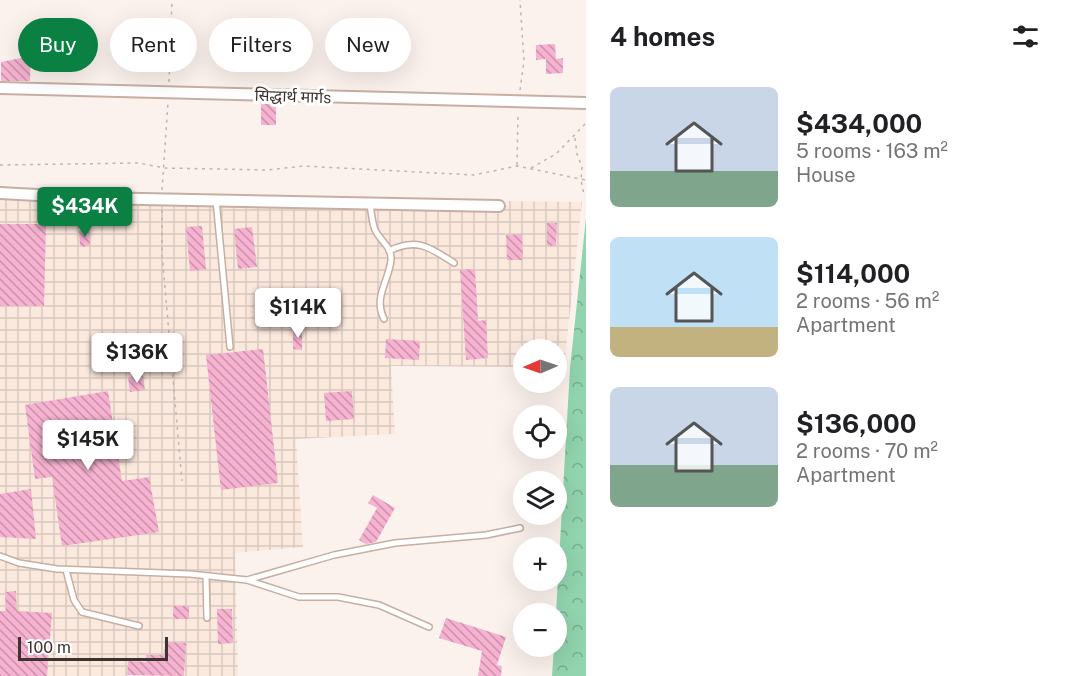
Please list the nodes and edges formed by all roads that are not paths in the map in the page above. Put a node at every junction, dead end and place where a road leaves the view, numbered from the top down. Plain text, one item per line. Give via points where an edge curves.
1 (0, 88) edge
2 (586, 103) edge
3 (0, 194) edge
4 (92, 198) junction
5 (216, 200) junction
6 (370, 204) junction
7 (499, 206) dead end
8 (94, 220) dead end
9 (389, 251) junction
10 (454, 263) dead end
11 (384, 319) dead end
12 (230, 347) dead end
13 (520, 528) dead end
14 (0, 556) edge
15 (66, 570) junction
16 (206, 576) junction
17 (247, 580) junction
18 (207, 618) dead end
19 (139, 626) dead end
20 (429, 627) dead end

1 - 2 street, सिद्धार्थ मार्गs
3 - 4 street
4 - 5 street
4 - 8 lane
5 - 6 street
5 - 12 lane
6 - 7 street
6 - 9 lane via 374,229
9 - 10 lane via 422,244
9 - 11 lane via 391,260 379,309
13 - 17 lane via 385,545
14 - 15 lane
15 - 16 lane
15 - 19 lane via 74,600 82,612
16 - 17 lane
16 - 18 lane
17 - 20 lane via 299,597 338,597 378,605

